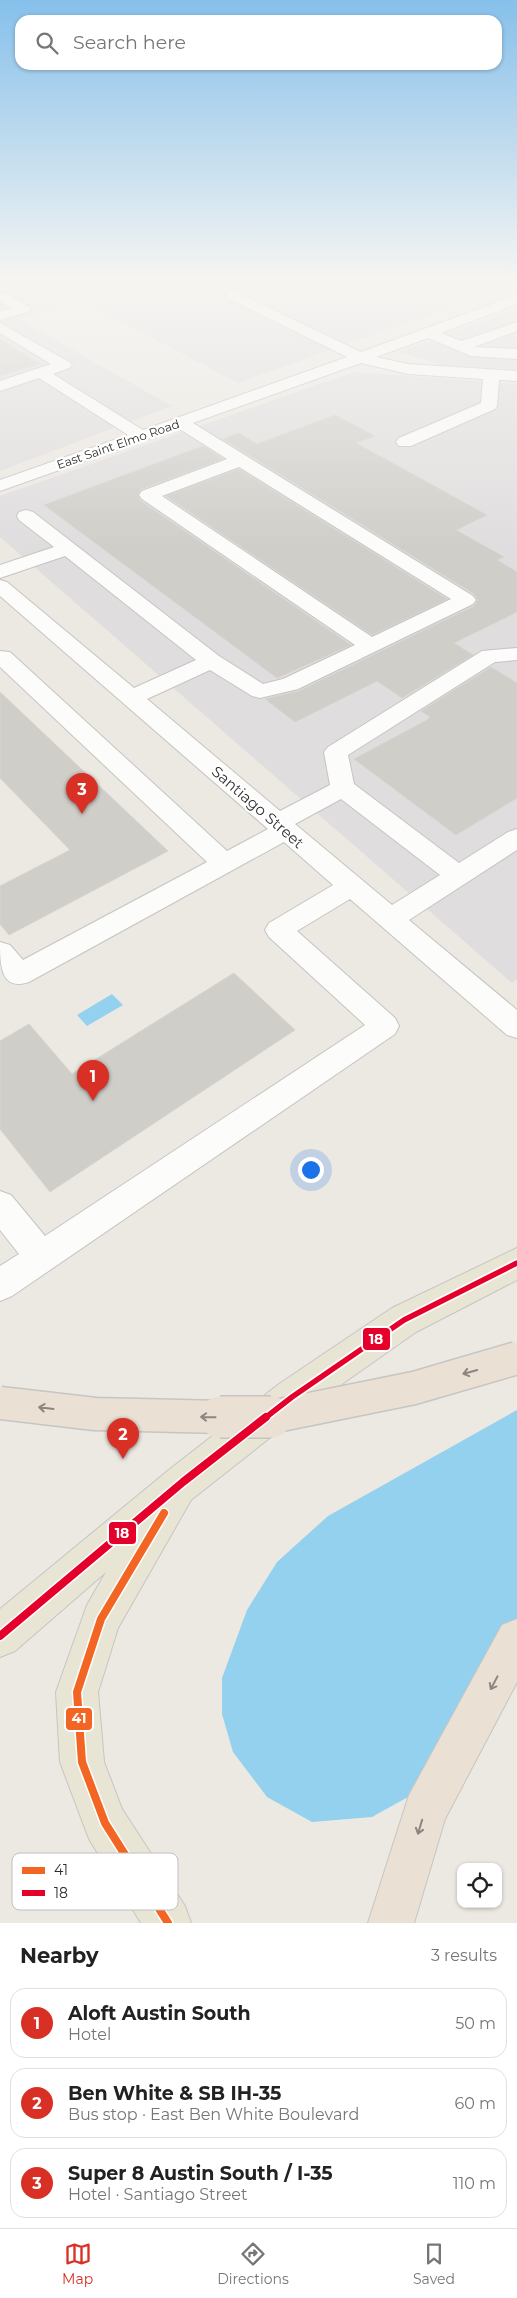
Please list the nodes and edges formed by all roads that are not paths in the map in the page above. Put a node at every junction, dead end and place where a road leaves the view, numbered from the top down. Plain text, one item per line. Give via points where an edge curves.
1 (53, 369) edge
2 (330, 369) edge
3 (407, 369) edge
4 (41, 373) junction
5 (491, 375) junction
6 (517, 376) edge
7 (0, 386) edge
8 (181, 422) junction
9 (141, 436) junction
10 (405, 442) dead end
11 (241, 460) junction
12 (0, 486) edge
13 (26, 516) dead end
14 (68, 549) junction
15 (0, 572) edge
16 (0, 586) edge
17 (23, 606) junction
18 (0, 615) edge
19 (370, 645) junction
20 (517, 654) edge
21 (0, 658) edge
22 (211, 661) junction
23 (131, 698) junction
24 (344, 788) junction
25 (282, 826) junction
26 (517, 838) edge
27 (224, 864) junction
28 (458, 876) junction
29 (352, 886) junction
30 (390, 919) junction
31 (0, 952) edge
32 (517, 1027) edge
33 (0, 1205) edge
34 (42, 1257) junction
35 (517, 1263) edge
36 (0, 1285) edge
37 (517, 1358) edge
38 (0, 1403) edge
39 (183, 1482) junction
40 (0, 1636) edge
41 (517, 1640) edge
42 (124, 1853) edge
43 (160, 1910) edge
44 (168, 1923) edge
45 (390, 1923) edge

1 - 4 street
2 - 8 street, East Saint Elmo Road
3 - 5 street
4 - 7 street
4 - 9 street
5 - 6 street
5 - 10 street via 489,406
8 - 9 street, East Saint Elmo Road
8 - 11 street
9 - 12 street, East Saint Elmo Road
11 - 19 street via 148,495
11 - 19 street via 466,600
13 - 14 street
14 - 15 street
14 - 22 street
16 - 17 street, Santiago Street
17 - 18 street
17 - 23 street, Santiago Street
19 - 22 street via 290,684 260,691
20 - 24 street via 490,656 336,752
21 - 27 street
22 - 23 street
23 - 25 street, Santiago Street
24 - 25 street
24 - 28 street
25 - 27 street
25 - 29 street, Santiago Street
26 - 28 street
27 - 31 street via 19,974
28 - 30 street
29 - 30 street, Santiago Street
29 - 34 street via 278,930 385,1026
30 - 32 street, Santiago Street
33 - 34 street
34 - 36 street
35 - 39 main road via 404,1320 292,1397
37 -> 38 highway, bridge via 414,1388 266,1418 95,1414
39 - 40 main road
39 - 42 main road via 101,1619 77,1692 82,1762 105,1823
41 -> 45 highway via 425,1811
43 - 44 main road

